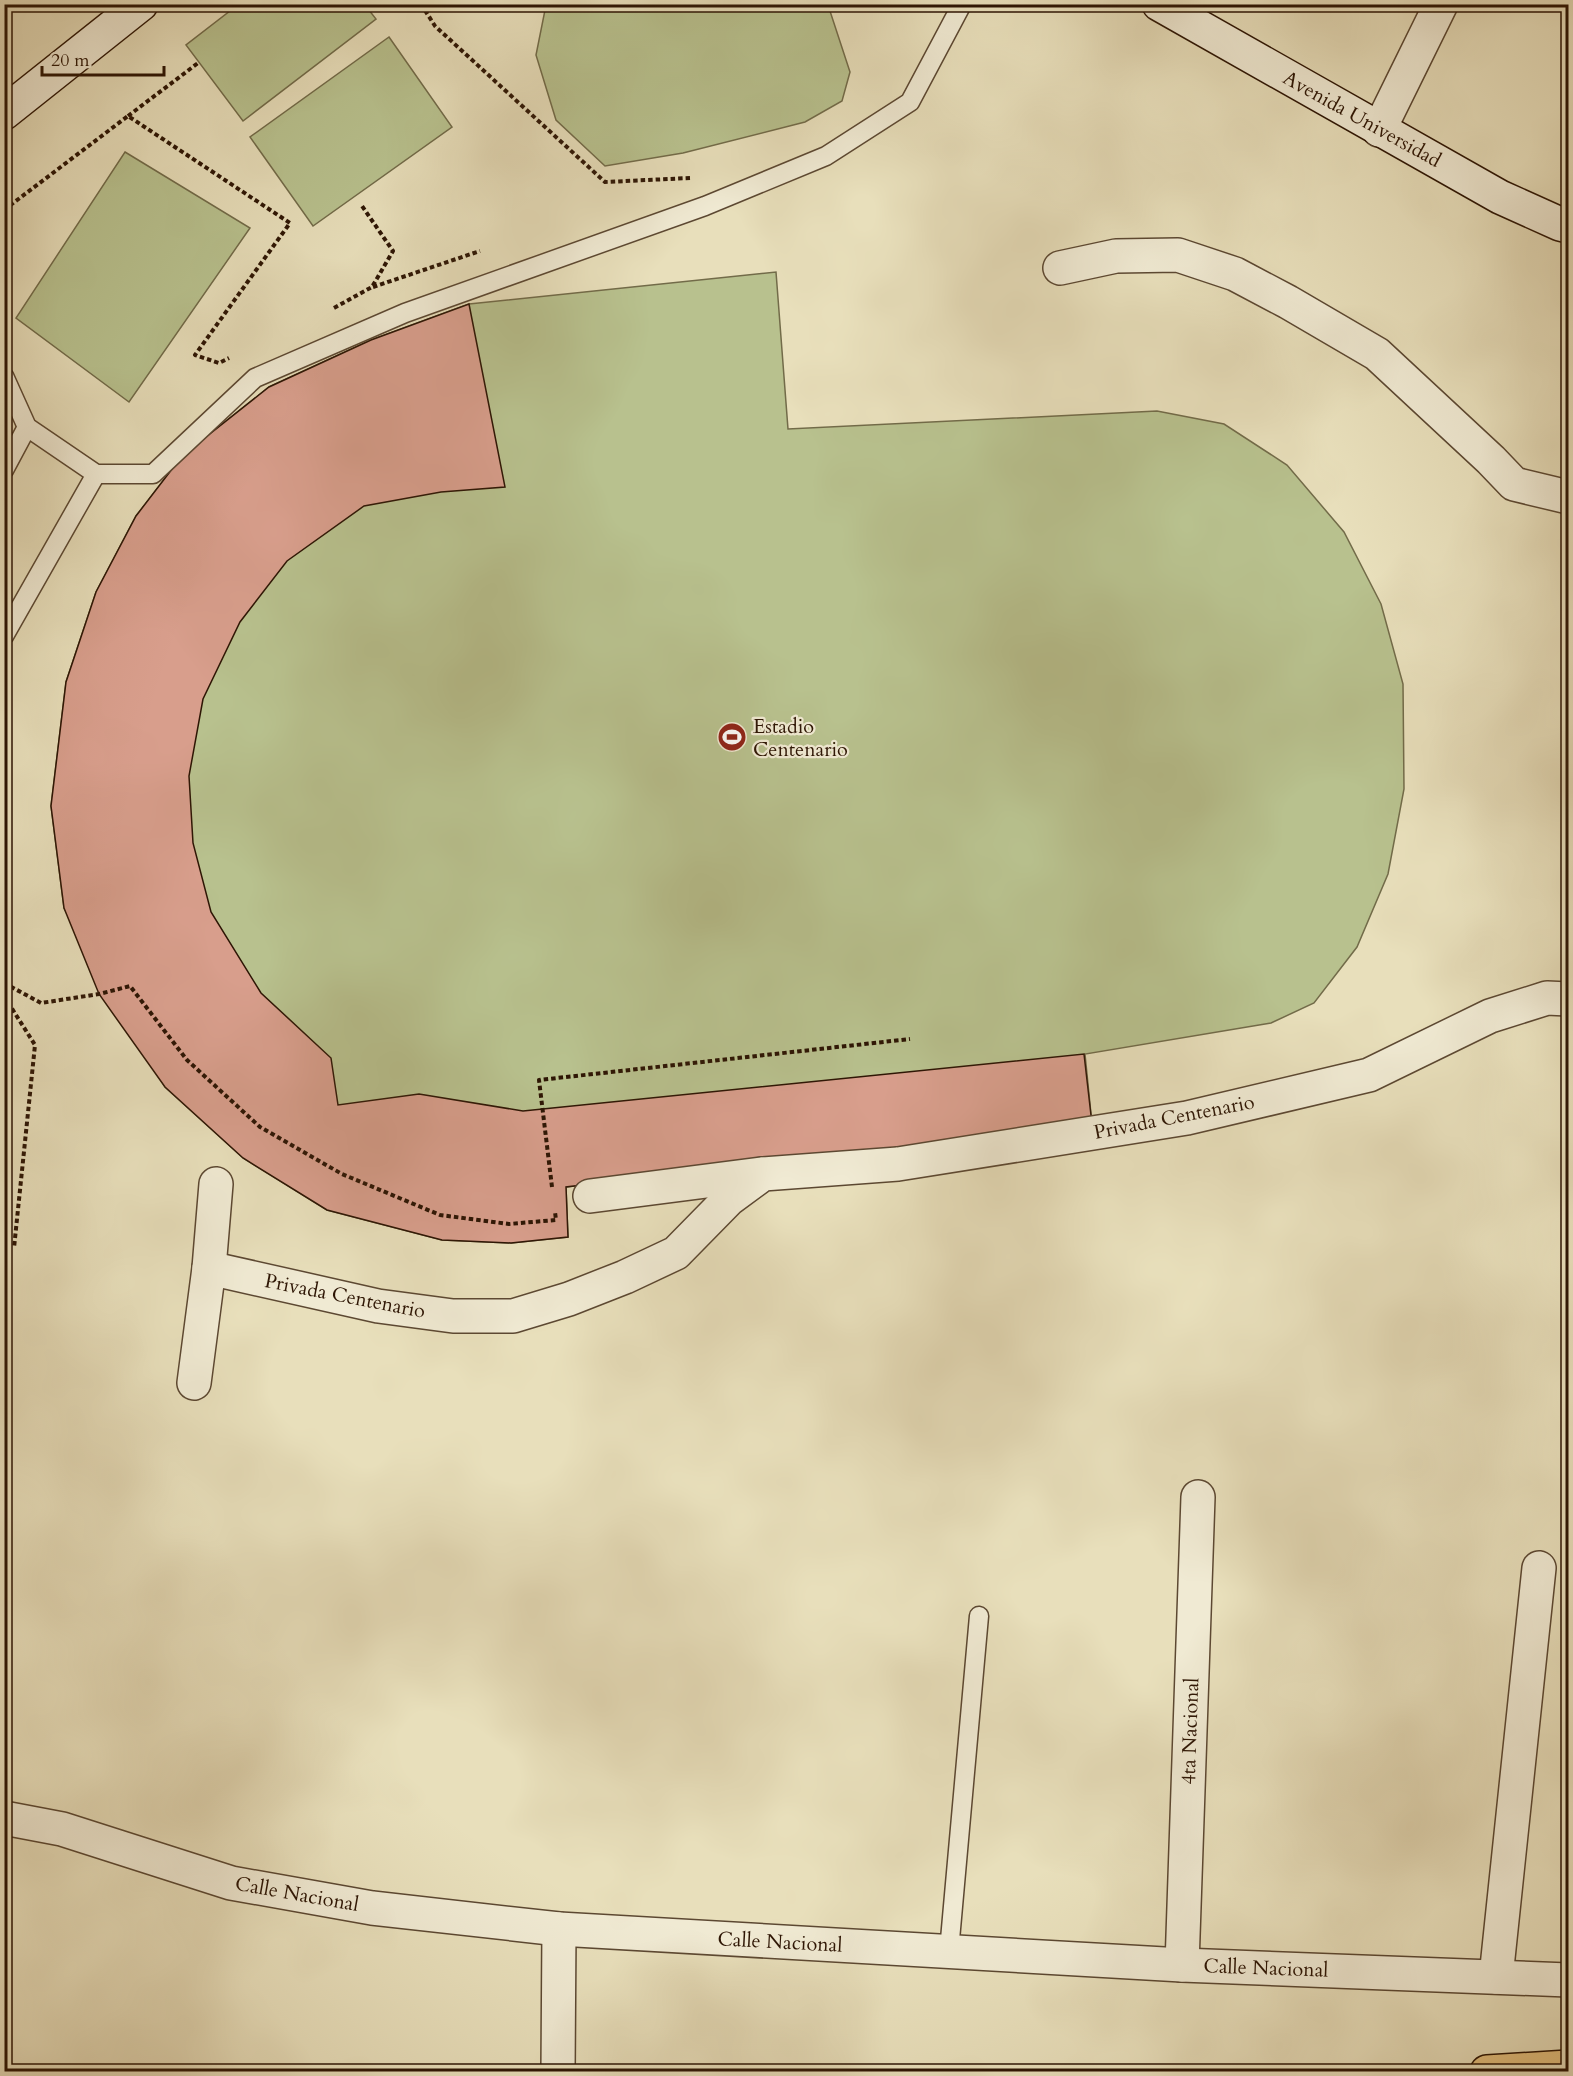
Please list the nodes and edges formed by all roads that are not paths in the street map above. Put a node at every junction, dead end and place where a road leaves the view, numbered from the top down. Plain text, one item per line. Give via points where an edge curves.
1 (141, 4) edge
2 (962, 4) edge
3 (1159, 4) edge
4 (1441, 4) edge
5 (4, 113) edge
6 (1379, 130) junction
7 (1569, 226) edge
8 (1060, 267) dead end
9 (4, 376) edge
10 (27, 427) junction
11 (4, 470) edge
12 (96, 474) junction
13 (1569, 497) edge
14 (4, 636) edge
15 (1569, 999) edge
16 (763, 1174) junction
17 (216, 1184) dead end
18 (590, 1196) dead end
19 (209, 1268) junction
20 (194, 1383) dead end
21 (1198, 1497) dead end
22 (1539, 1568) dead end
23 (979, 1616) dead end
24 (4, 1818) edge
25 (559, 1929) junction
26 (950, 1951) junction
27 (1182, 1965) junction
28 (1496, 1977) junction
29 (1569, 1980) edge
30 (1569, 2067) edge
31 (558, 2072) edge
32 (1488, 2072) edge

1 - 5 street
2 - 12 lane via 910,102 826,156 705,206 405,313 255,378 153,474
3 - 6 street, Avenida Universidad
4 - 6 street
6 - 7 street, Avenida Universidad via 1500,197
8 - 13 street via 1116,256 1178,255 1235,273 1377,354 1514,484
9 - 10 lane
10 - 11 lane
10 - 12 lane
12 - 14 lane
15 - 16 street, Privada Centenario via 1547,998 1490,1016 1369,1076 1187,1118 898,1164
16 - 18 street, Privada Centenario
16 - 19 street, Privada Centenario via 729,1199 676,1253 625,1277 513,1316 453,1316 378,1306
17 - 19 street
19 - 20 street
21 - 27 street, 4ta Nacional
22 - 28 street
23 - 26 lane
24 - 25 street, Calle Nacional via 62,1829 231,1883 372,1908
25 - 26 street, Calle Nacional
25 - 31 street
26 - 27 street, Calle Nacional
27 - 28 street, Calle Nacional
28 - 29 street, Calle Nacional
30 - 32 main road

